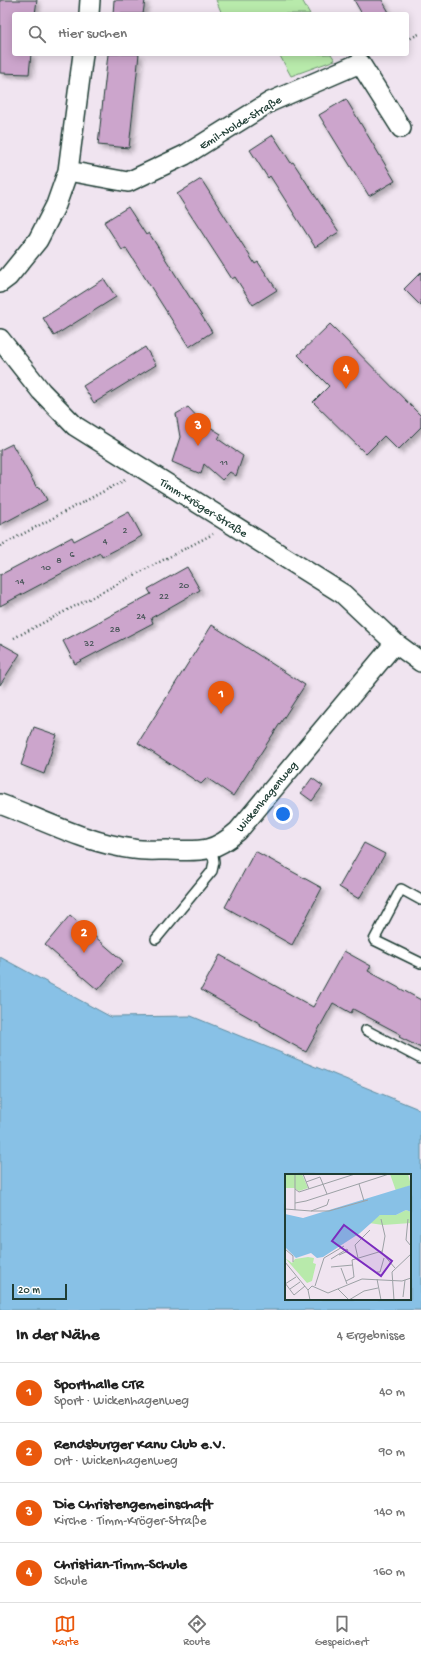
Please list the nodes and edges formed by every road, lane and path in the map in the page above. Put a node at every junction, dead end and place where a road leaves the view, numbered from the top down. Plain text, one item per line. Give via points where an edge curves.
1 (90, 0) edge
2 (89, 12) edge
3 (421, 33) edge
4 (409, 39) edge
5 (83, 56) edge
6 (401, 128) dead end
7 (68, 171) junction
8 (0, 283) edge
9 (0, 339) edge
10 (144, 470) junction
11 (231, 524) junction
12 (0, 546) edge
13 (14, 638) dead end
14 (394, 643) junction
15 (421, 662) edge
16 (0, 804) edge
17 (212, 848) junction
18 (421, 900) edge
19 (156, 939) dead end
20 (421, 963) edge
21 (366, 1030) dead end
22 (421, 1059) edge

1 - 2 street
3 - 4 path
5 - 7 street
6 - 7 street, Emil-Nolde-Straße via 360,63 270,102 185,155 128,182
7 - 8 street via 56,205 38,240 8,277
9 - 10 street, Timm-Kröger-Straße via 41,391 74,426
10 - 11 street, Timm-Kröger-Straße
10 - 12 path
11 - 13 path
11 - 14 street, Timm-Kröger-Straße via 343,594
14 - 15 street, Timm-Kröger-Straße
14 - 17 street, Wickenhagenweg via 238,831 227,841
16 - 17 street, Wickenhagenweg via 90,840 134,850 198,851
17 - 19 lane via 212,871
18 - 20 lane via 401,889 374,940
21 - 22 lane

